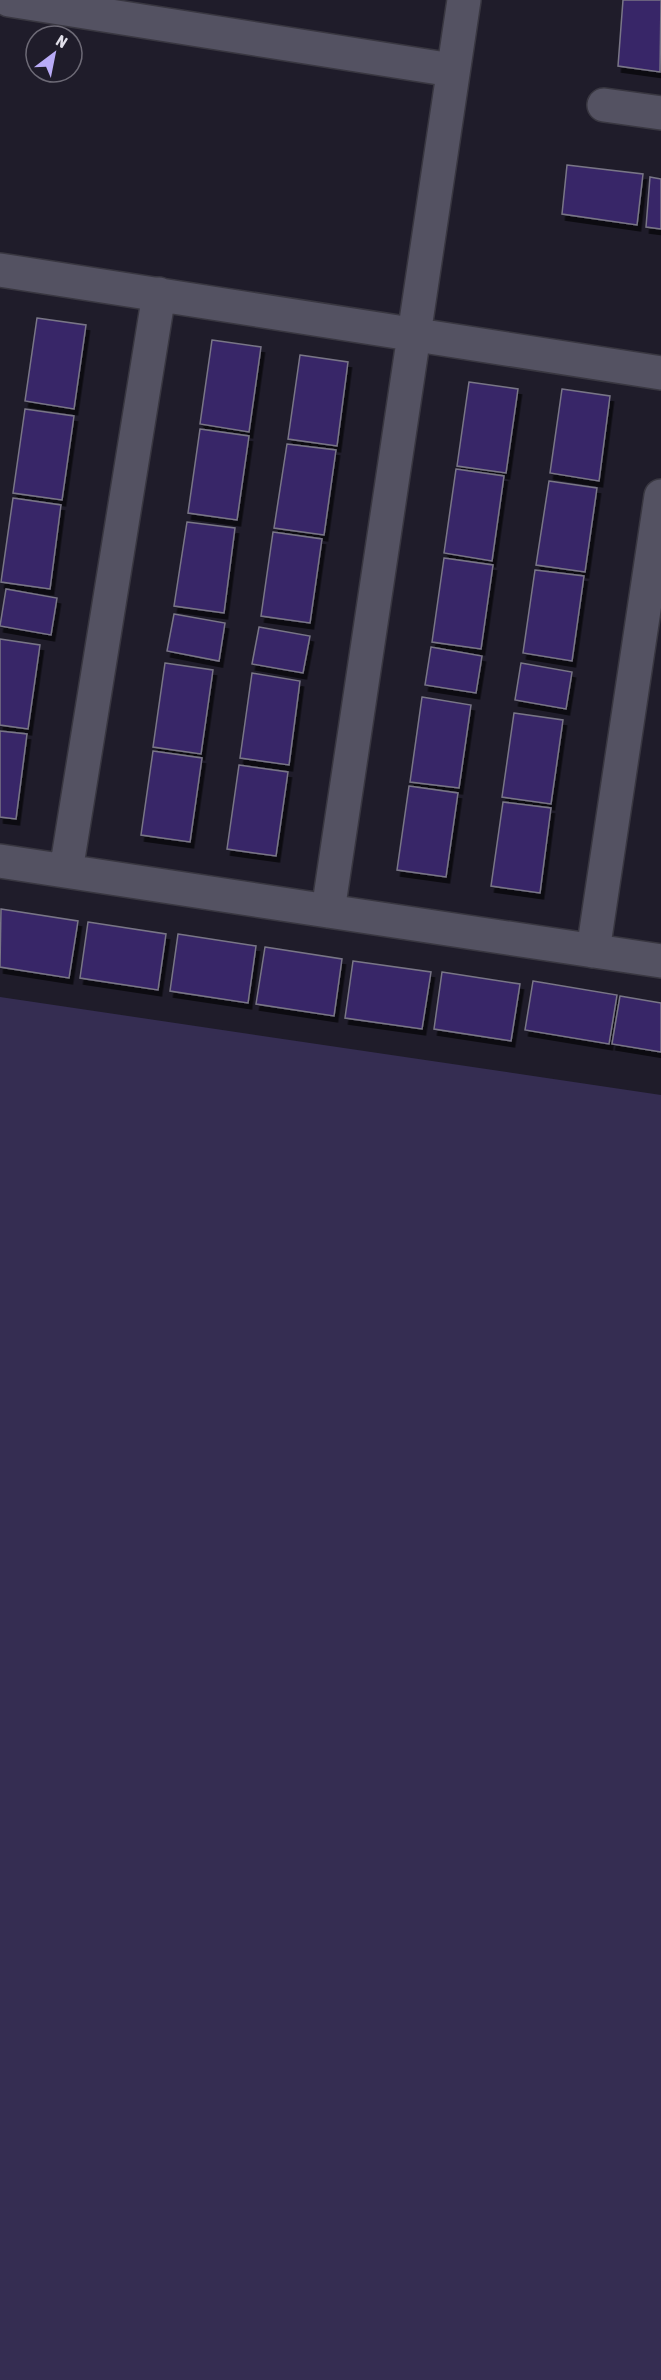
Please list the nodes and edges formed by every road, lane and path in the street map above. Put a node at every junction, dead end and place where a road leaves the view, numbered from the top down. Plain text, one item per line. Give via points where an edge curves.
1 (9, 0) edge
2 (464, 0) edge
3 (452, 70) junction
4 (604, 105) dead end
5 (661, 113) edge
6 (0, 270) edge
7 (159, 294) junction
8 (413, 333) junction
9 (661, 373) edge
10 (661, 496) edge
11 (0, 861) edge
12 (66, 871) junction
13 (328, 911) junction
14 (593, 951) junction
15 (661, 961) edge

1 - 3 street
2 - 3 street
3 - 8 street
4 - 5 street
6 - 7 street
7 - 8 street
7 - 12 street
8 - 9 street
8 - 13 street
10 - 14 street
11 - 12 street
12 - 13 street
13 - 14 street
14 - 15 street

